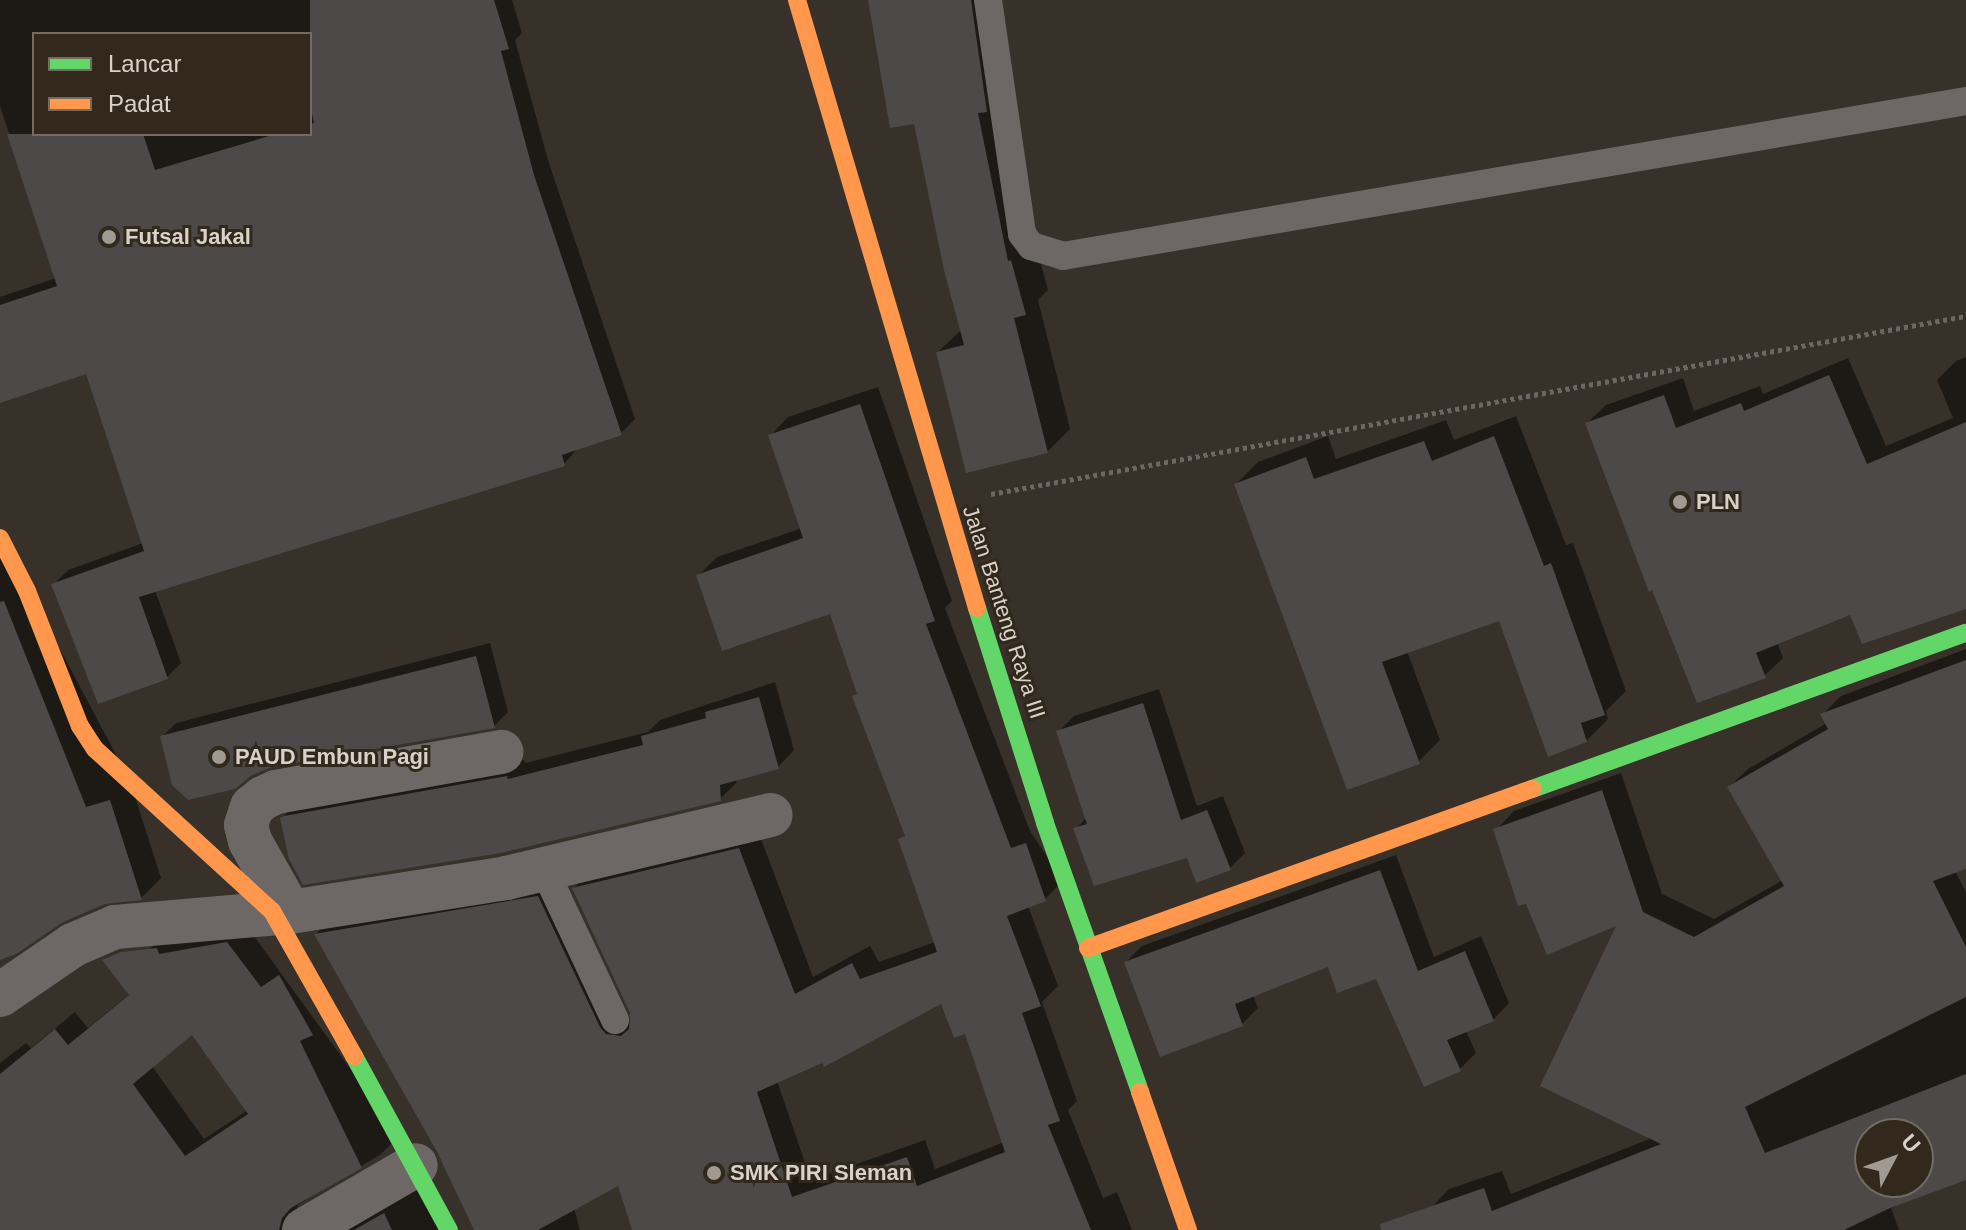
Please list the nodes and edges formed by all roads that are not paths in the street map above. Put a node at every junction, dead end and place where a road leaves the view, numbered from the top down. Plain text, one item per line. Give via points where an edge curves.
1 (797, 0) edge
2 (988, 0) edge
3 (1966, 101) edge
4 (0, 538) edge
5 (1966, 633) edge
6 (501, 752) dead end
7 (771, 815) dead end
8 (544, 869) junction
9 (281, 912) junction
10 (1088, 948) junction
11 (0, 995) edge
12 (615, 1020) dead end
13 (416, 1165) junction
14 (304, 1230) edge
15 (449, 1230) edge
16 (1188, 1230) edge

1 - 10 street, Jalan Banteng Raya III via 944,502
2 - 3 lane via 1022,234 1031,246 1063,256
4 - 9 street via 27,591 80,726 95,749
5 - 10 street
6 - 9 street via 263,798 252,807 246,825
7 - 8 street
8 - 9 street
8 - 12 lane
9 - 11 street via 115,927 73,945
9 - 13 street
10 - 16 street, Jalan Banteng Raya III
13 - 14 street
13 - 15 street

